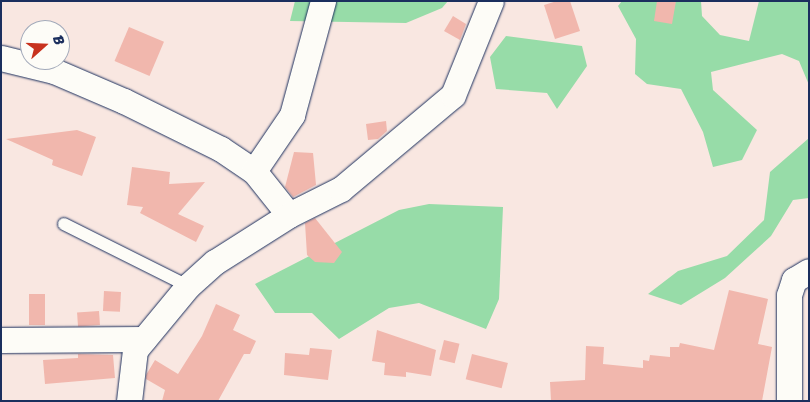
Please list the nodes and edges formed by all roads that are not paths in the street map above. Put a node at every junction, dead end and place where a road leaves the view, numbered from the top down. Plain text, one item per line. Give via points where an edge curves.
1 (323, 1) edge
2 (492, 1) edge
3 (1, 58) edge
4 (254, 171) junction
5 (289, 215) junction
6 (64, 224) dead end
7 (809, 271) edge
8 (188, 286) junction
9 (144, 339) junction
10 (1, 340) edge
11 (786, 400) edge
12 (129, 401) edge

1 - 4 street via 292,116
2 - 5 street via 453,95 341,189
3 - 4 street via 54,71 124,101 221,149
4 - 5 street
5 - 8 street via 215,262
6 - 8 lane
7 - 11 street via 794,280 789,295
8 - 9 street
9 - 10 street
9 - 12 street via 135,350

